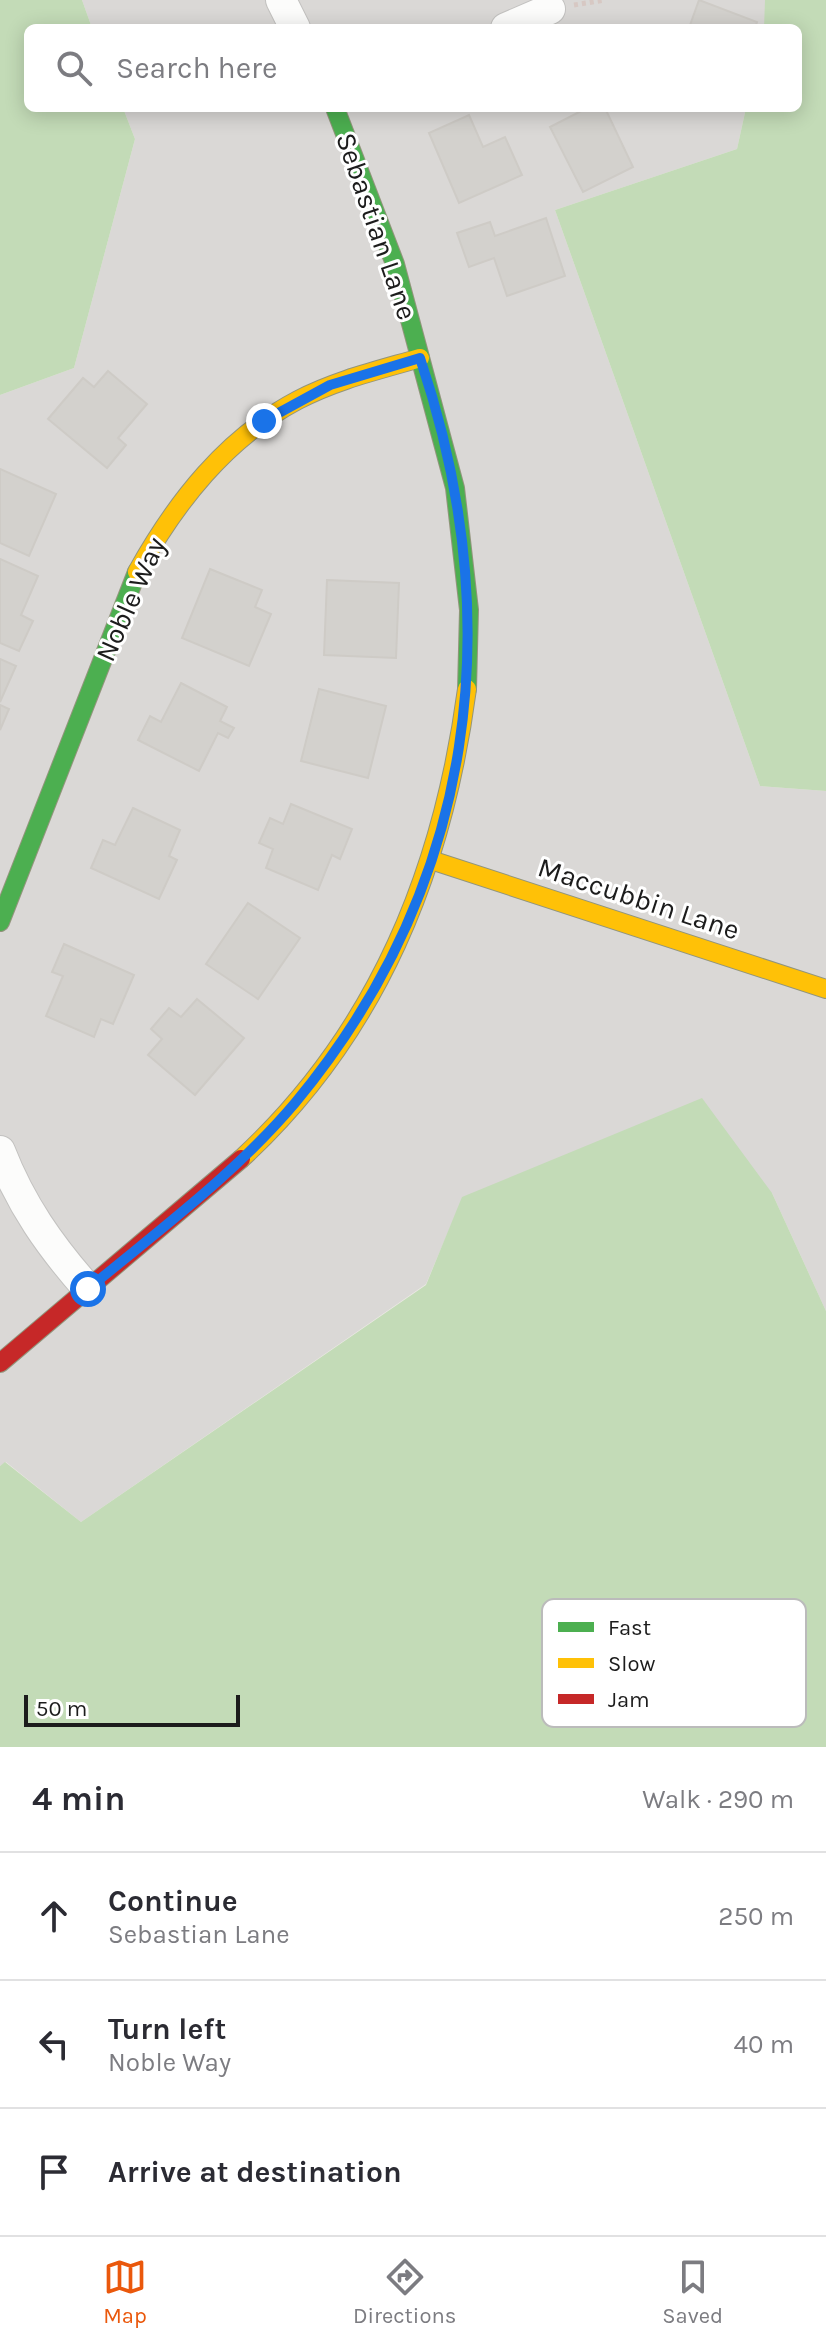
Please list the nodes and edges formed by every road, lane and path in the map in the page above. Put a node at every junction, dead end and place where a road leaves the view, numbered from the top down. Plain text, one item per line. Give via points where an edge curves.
1 (281, 0) edge
2 (550, 9) dead end
3 (293, 24) edge
4 (515, 24) edge
5 (337, 112) edge
6 (420, 358) junction
7 (434, 861) junction
8 (0, 922) edge
9 (826, 989) edge
10 (0, 1151) edge
11 (88, 1289) junction
12 (0, 1363) edge

1 - 3 street
2 - 4 street
5 - 6 street, Sebastian Lane via 392,253
6 - 7 street, Sebastian Lane via 450,463 463,533 468,604 460,748
6 - 8 street, Noble Way via 330,385 296,402 235,444 182,497 135,575
7 - 9 street, Maccubbin Lane
7 - 11 street, Sebastian Lane via 369,996 293,1105 233,1168
10 - 11 street via 29,1214
11 - 12 street, Sebastian Lane

